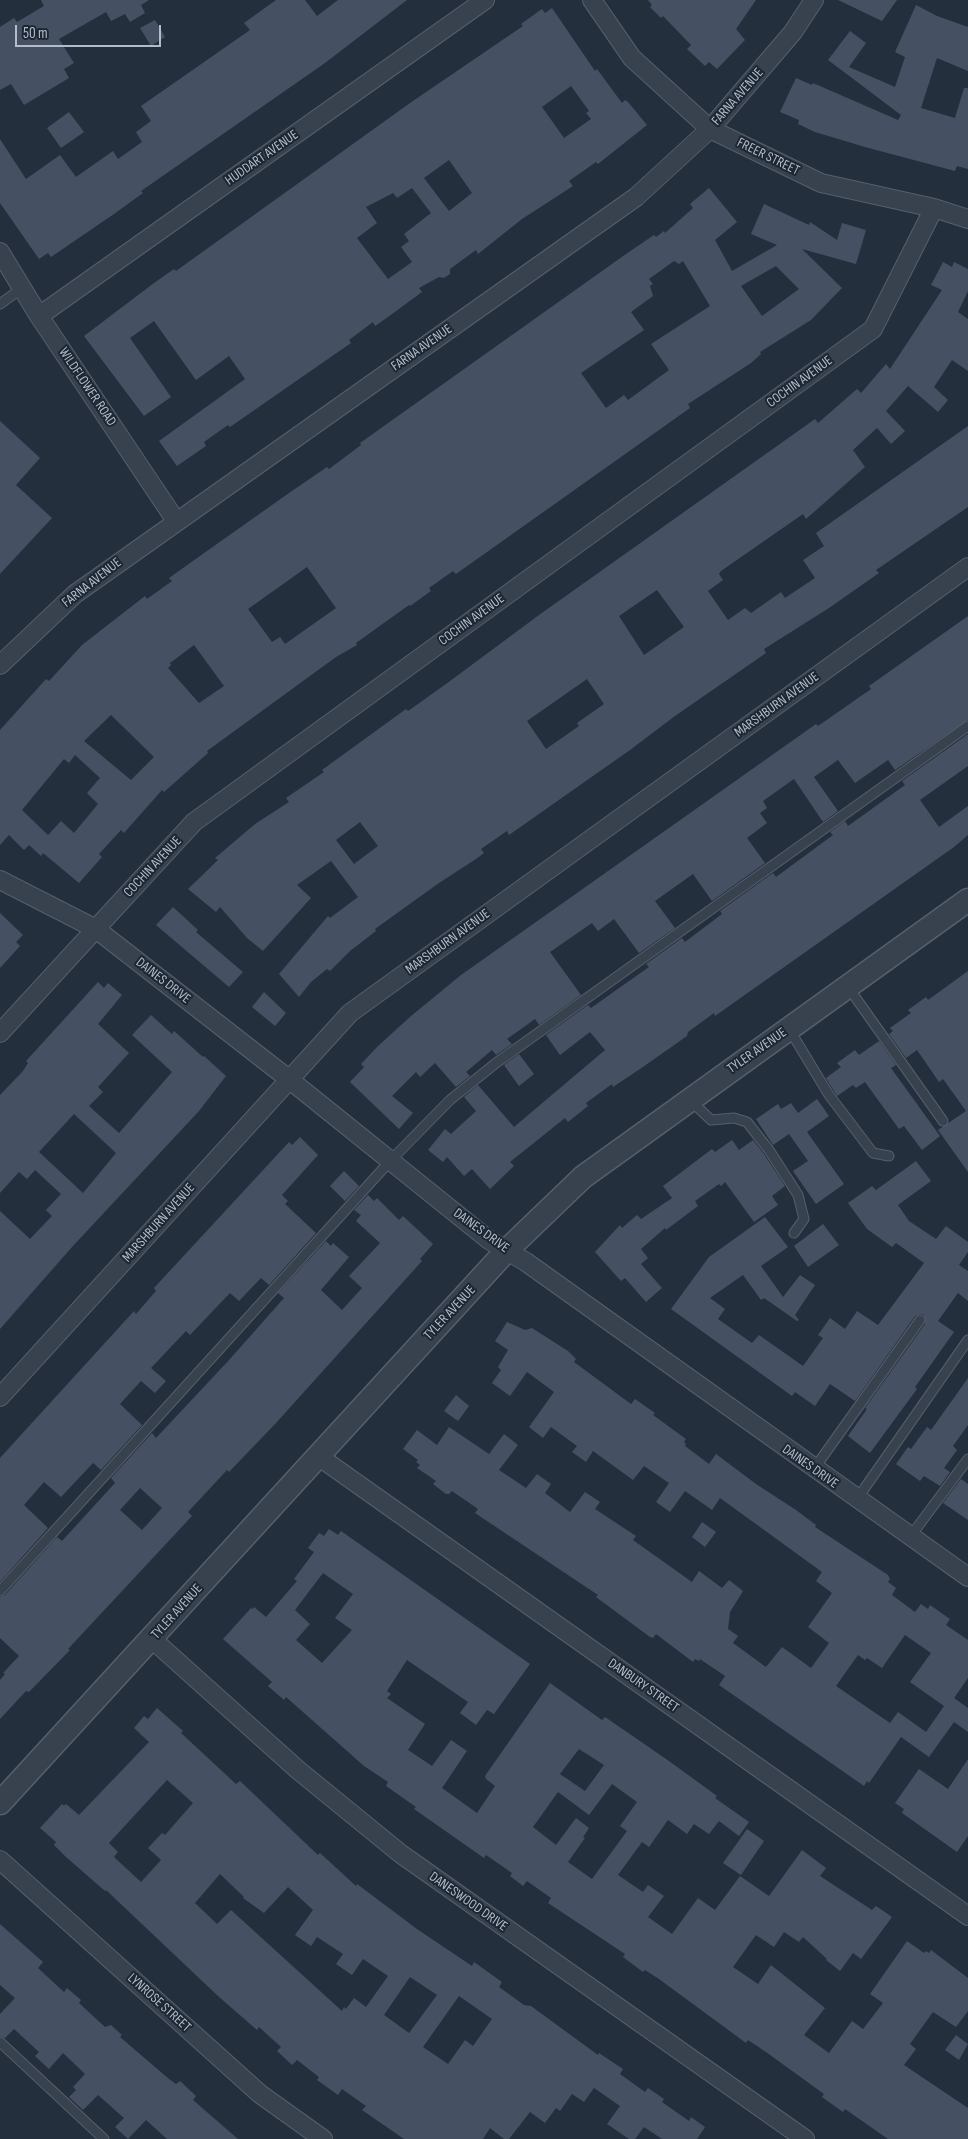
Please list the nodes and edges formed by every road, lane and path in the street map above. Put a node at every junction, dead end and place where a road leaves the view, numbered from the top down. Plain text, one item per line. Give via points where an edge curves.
1 (485, 0) edge
2 (592, 0) edge
3 (814, 0) edge
4 (710, 129) junction
5 (934, 208) junction
6 (968, 219) edge
7 (0, 252) edge
8 (22, 288) junction
9 (0, 304) edge
10 (39, 316) junction
11 (176, 521) junction
12 (968, 567) edge
13 (0, 665) edge
14 (968, 726) edge
15 (0, 880) edge
16 (968, 900) edge
17 (96, 929) junction
18 (848, 987) junction
19 (789, 1029) junction
20 (0, 1033) edge
21 (290, 1080) junction
22 (689, 1099) junction
23 (943, 1121) dead end
24 (888, 1156) dead end
25 (391, 1160) junction
26 (794, 1233) dead end
27 (507, 1250) junction
28 (920, 1320) dead end
29 (968, 1340) edge
30 (0, 1397) edge
31 (318, 1456) junction
32 (968, 1459) edge
33 (814, 1470) junction
34 (857, 1500) junction
35 (910, 1537) junction
36 (968, 1577) edge
37 (0, 1591) edge
38 (152, 1640) junction
39 (0, 1803) edge
40 (0, 1860) edge
41 (968, 1916) edge
42 (0, 2042) edge
43 (104, 2139) edge
44 (323, 2139) edge
45 (805, 2139) edge

1 - 10 street, HUDDART AVENUE
2 - 4 street, FREER STREET via 632,58
3 - 4 street, FARNA AVENUE via 793,32
4 - 5 street, FREER STREET via 821,184
4 - 11 street, FARNA AVENUE via 636,196
5 - 6 street, FREER STREET
5 - 17 street, COCHIN AVENUE via 873,329 194,822
7 - 8 street, WILDFLOWER ROAD
8 - 9 lane
8 - 10 street, WILDFLOWER ROAD
10 - 11 street, WILDFLOWER ROAD
11 - 13 street, FARNA AVENUE via 75,594
12 - 21 street, MARSHBURN AVENUE via 350,1013
14 - 25 lane via 496,1063 450,1100
15 - 17 street, DAINES DRIVE
16 - 18 street, TYLER AVENUE
17 - 20 street, COCHIN AVENUE
17 - 21 street, DAINES DRIVE
18 - 19 street, TYLER AVENUE
18 - 23 lane
19 - 22 street, TYLER AVENUE
19 - 24 lane via 829,1095 873,1154
21 - 25 street, DAINES DRIVE
21 - 30 street, MARSHBURN AVENUE
22 - 26 lane via 711,1120 734,1118 747,1122 798,1195 804,1220
22 - 27 street, TYLER AVENUE via 583,1177
25 - 27 street, DAINES DRIVE via 489,1240
25 - 37 lane
27 - 31 street, TYLER AVENUE
27 - 33 street, DAINES DRIVE
28 - 33 lane
29 - 34 lane
31 - 38 street, TYLER AVENUE
31 - 41 street, DANBURY STREET
32 - 35 lane
33 - 34 street, DAINES DRIVE
34 - 35 street, DAINES DRIVE
35 - 36 street, DAINES DRIVE
38 - 39 street, TYLER AVENUE
38 - 45 street, DANESWOOD DRIVE via 298,1770 401,1854
40 - 44 street, LYNROSE STREET via 260,2094
42 - 43 lane

